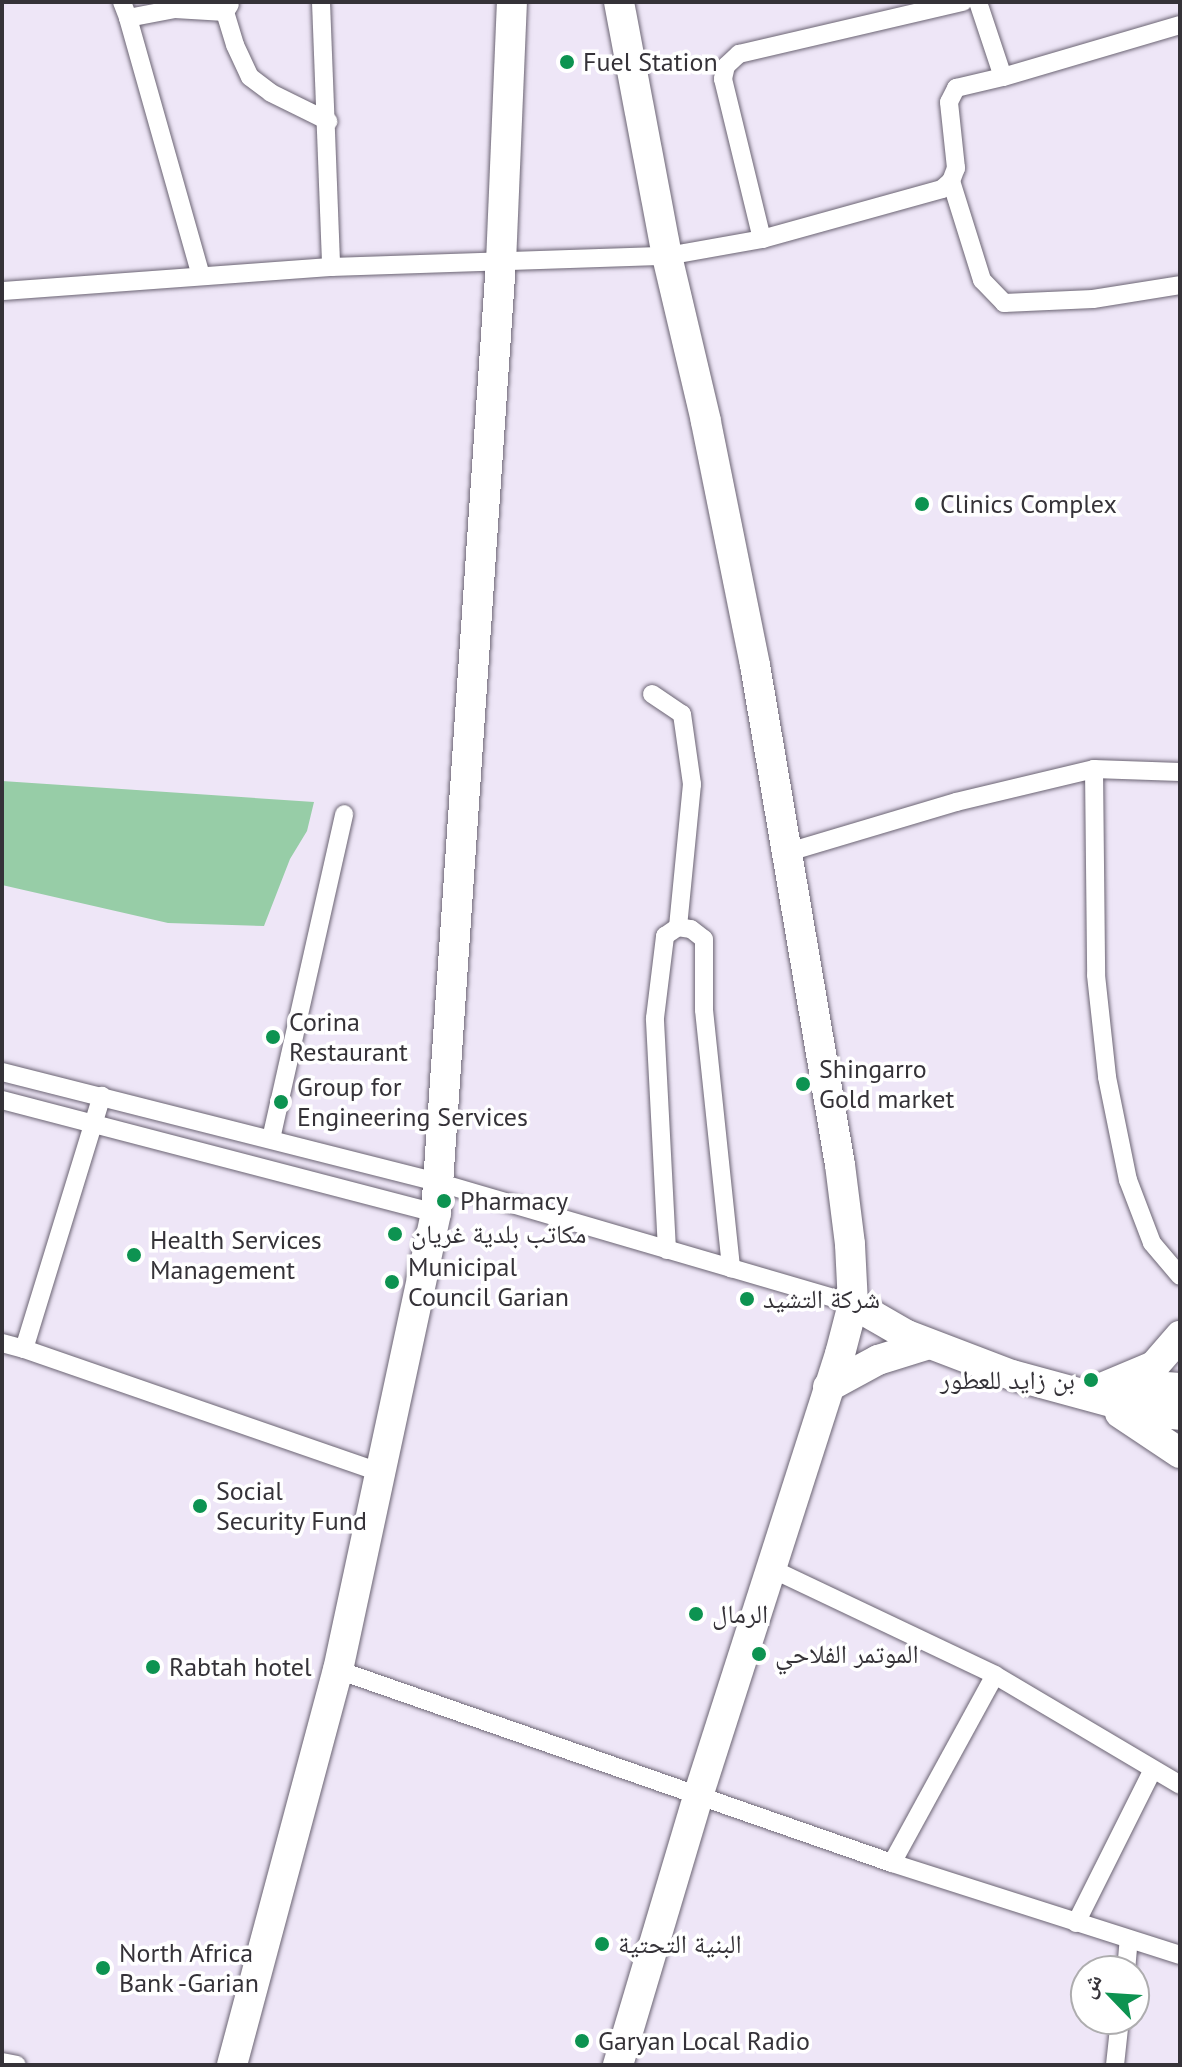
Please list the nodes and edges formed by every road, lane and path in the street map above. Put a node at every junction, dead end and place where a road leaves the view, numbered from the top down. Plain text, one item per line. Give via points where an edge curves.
1 (321, 2) edge
2 (512, 2) edge
3 (619, 2) edge
4 (963, 2) edge
5 (978, 2) edge
6 (228, 7) edge
7 (125, 10) edge
8 (1180, 25) edge
9 (1003, 77) junction
10 (328, 121) junction
11 (951, 181) junction
12 (762, 239) junction
13 (667, 256) junction
14 (501, 263) junction
15 (331, 267) junction
16 (200, 273) junction
17 (1180, 285) edge
18 (2, 291) edge
19 (652, 694) dead end
20 (1094, 769) junction
21 (1180, 772) edge
22 (344, 814) dead end
23 (785, 853) junction
24 (678, 927) junction
25 (2, 1072) edge
26 (102, 1096) junction
27 (2, 1100) edge
28 (95, 1124) junction
29 (271, 1139) junction
30 (438, 1198) junction
31 (667, 1250) junction
32 (731, 1269) junction
33 (1180, 1276) edge
34 (853, 1304) junction
35 (1180, 1336) edge
36 (2, 1343) edge
37 (929, 1344) junction
38 (24, 1349) junction
39 (828, 1387) junction
40 (1180, 1388) edge
41 (1092, 1395) junction
42 (1180, 1415) edge
43 (1180, 1453) edge
44 (379, 1472) junction
45 (770, 1568) junction
46 (338, 1670) junction
47 (995, 1675) junction
48 (1153, 1769) junction
49 (1180, 1785) edge
50 (699, 1793) junction
51 (892, 1863) junction
52 (1076, 1923) junction
53 (1129, 1939) junction
54 (1128, 1955) edge
55 (1180, 1955) edge
56 (1118, 2035) edge
57 (2, 2062) edge
58 (17, 2065) edge
59 (232, 2065) edge
60 (618, 2065) edge
61 (1115, 2065) edge

1 - 10 street
2 - 14 main road
3 - 13 main road
4 - 12 street via 739,54 726,66 723,79
5 - 9 street
6 - 7 street
6 - 10 street via 235,45 250,77
7 - 16 street
8 - 9 street
9 - 11 street via 956,88 949,102 956,168
10 - 15 street
11 - 12 street via 942,189
11 - 17 street via 982,280 1004,303 1093,299
12 - 13 street
13 - 14 street
13 - 23 main road via 755,665
14 - 15 street
14 - 30 main road
15 - 16 street
16 - 18 street
19 - 24 street via 682,714 692,784
20 - 21 street
20 - 23 street via 956,802
20 - 33 street via 1096,975 1107,1077 1133,1192 1152,1243
22 - 29 street
23 - 34 main road via 840,1165
24 - 31 street via 665,936 655,1018
24 - 32 street via 704,939 704,1010
25 - 26 street
26 - 28 street
26 - 29 street
27 - 28 street
28 - 30 street
28 - 38 street
29 - 30 street
30 - 31 street
30 - 44 main road
31 - 32 street
32 - 34 street
34 - 37 main road
34 - 39 main road
35 - 41 main road via 1154,1366
36 - 38 street
37 - 39 main road via 878,1360
37 - 41 main road via 1012,1375
38 - 44 street
39 - 45 main road
40 - 41 main road via 1151,1386
41 - 42 main road via 1148,1412
41 - 43 main road
44 - 46 main road
45 - 47 street
45 - 50 main road
46 - 50 street
46 - 59 main road
47 - 48 street
47 - 51 street
48 - 49 street
48 - 52 street
50 - 51 street
50 - 60 main road
51 - 52 street
52 - 53 street
53 - 54 street
53 - 55 street
56 - 61 street
57 - 58 street

